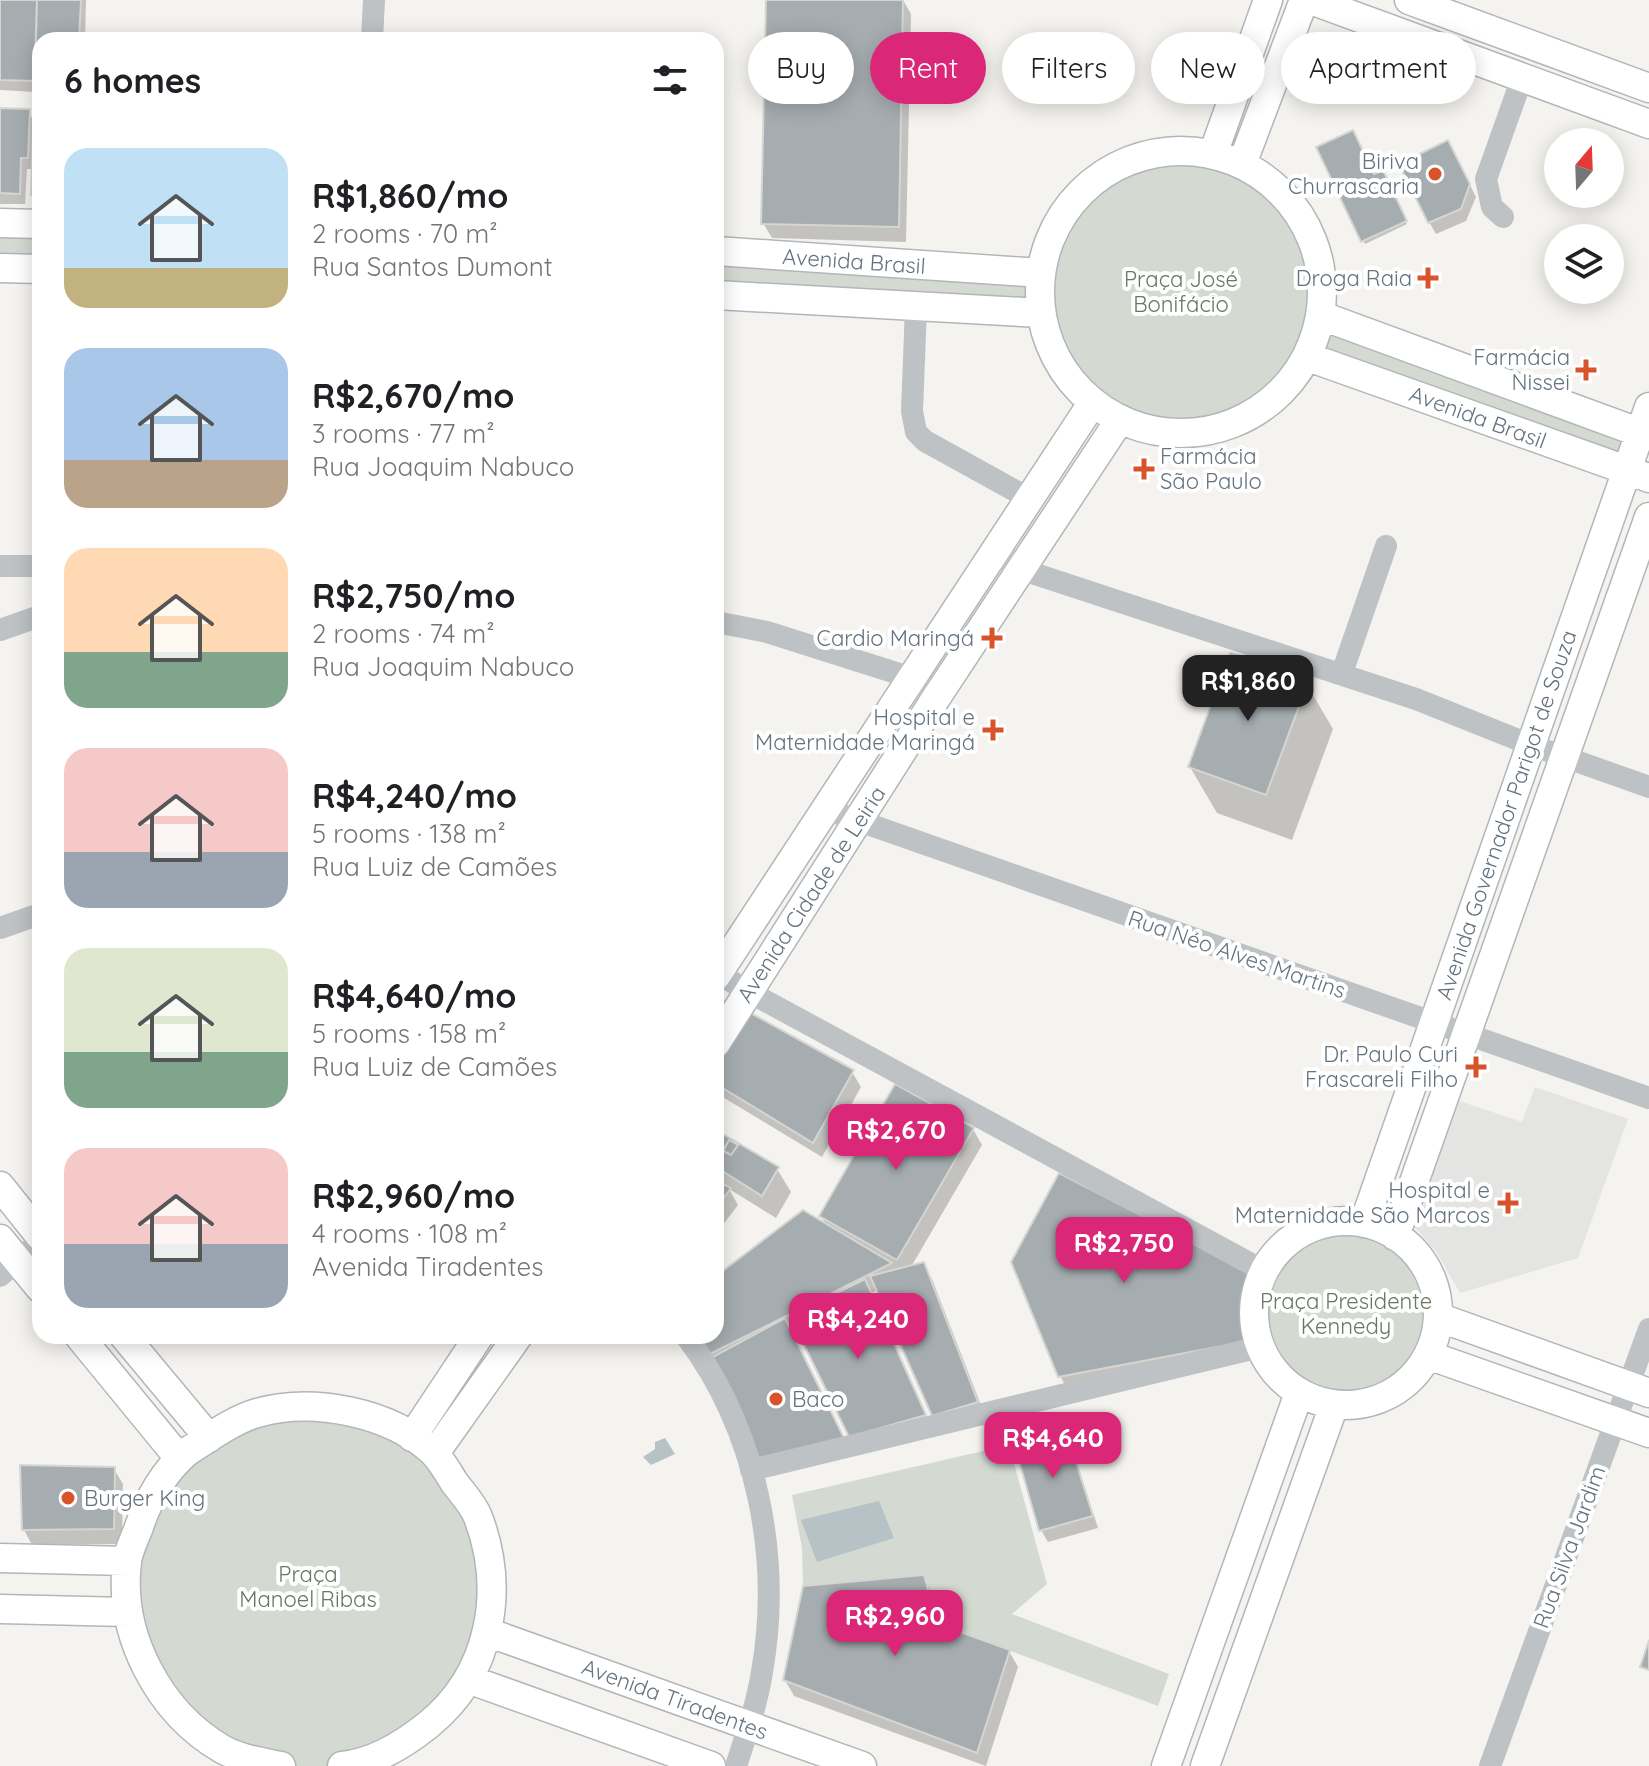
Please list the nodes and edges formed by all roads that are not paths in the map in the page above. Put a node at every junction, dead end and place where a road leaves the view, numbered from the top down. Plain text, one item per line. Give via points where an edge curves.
1 (374, 0) edge
2 (1268, 0) edge
3 (1304, 0) edge
4 (1311, 0) edge
5 (1409, 0) edge
6 (372, 32) edge
7 (1562, 56) junction
8 (1522, 78) junction
9 (1550, 88) junction
10 (1649, 88) edge
11 (1649, 124) edge
12 (1213, 154) junction
13 (1242, 164) junction
14 (1503, 217) dead end
15 (0, 223) edge
16 (32, 224) edge
17 (724, 252) edge
18 (0, 268) edge
19 (32, 269) edge
20 (1041, 273) junction
21 (724, 295) edge
22 (916, 307) junction
23 (1041, 313) junction
24 (1322, 316) junction
25 (1308, 357) junction
26 (1093, 402) junction
27 (1117, 424) junction
28 (1646, 426) edge
29 (1638, 474) edge
30 (1030, 499) junction
31 (1649, 517) edge
32 (1386, 546) dead end
33 (994, 552) junction
34 (0, 566) edge
35 (32, 566) edge
36 (1023, 570) junction
37 (32, 619) edge
38 (724, 624) edge
39 (0, 630) edge
40 (1342, 673) junction
41 (912, 678) junction
42 (936, 698) junction
43 (1531, 745) junction
44 (1564, 757) junction
45 (1649, 787) edge
46 (825, 809) junction
47 (857, 822) junction
48 (32, 917) edge
49 (0, 928) edge
50 (724, 962) edge
51 (724, 977) edge
52 (749, 992) junction
53 (1434, 1023) junction
54 (724, 1031) edge
55 (1467, 1034) junction
56 (1649, 1098) edge
57 (0, 1186) edge
58 (1364, 1223) junction
59 (32, 1228) edge
60 (1395, 1236) junction
61 (32, 1243) edge
62 (6, 1259) edge
63 (1264, 1271) junction
64 (32, 1281) edge
65 (1438, 1317) junction
66 (1649, 1329) edge
67 (86, 1344) edge
68 (131, 1344) edge
69 (475, 1344) edge
70 (511, 1344) edge
71 (691, 1344) edge
72 (1260, 1347) junction
73 (1428, 1355) junction
74 (1639, 1389) edge
75 (1299, 1393) junction
76 (1334, 1405) junction
77 (1615, 1421) junction
78 (1649, 1433) edge
79 (209, 1438) junction
80 (423, 1445) junction
81 (179, 1458) junction
82 (751, 1470) junction
83 (0, 1558) edge
84 (127, 1561) junction
85 (0, 1609) edge
86 (127, 1612) junction
87 (487, 1632) junction
88 (468, 1679) junction
89 (748, 1726) junction
90 (219, 1758) edge
91 (281, 1766) edge
92 (342, 1766) edge
93 (711, 1766) edge
94 (736, 1766) edge
95 (862, 1766) edge
96 (1166, 1766) edge
97 (1205, 1766) edge
98 (1490, 1766) edge

1 - 6 street
2 - 12 main road
3 - 13 main road
4 - 8 main road
5 - 7 main road
7 - 9 main road
7 - 10 main road
8 - 9 main road
8 - 14 street via 1486,179 1492,207
9 - 11 main road
12 - 13 main road
12 - 20 main road via 1166,151 1121,164 1082,190 1054,228
13 - 24 main road via 1291,201 1307,227 1319,255
15 - 16 main road
17 - 20 main road, Avenida Brasil
18 - 19 main road
20 - 23 main road
21 - 22 main road, Avenida Brasil
22 - 23 main road, Avenida Brasil
22 - 30 street via 916,432
23 - 26 main road via 1052,349 1069,378
24 - 25 main road
24 - 28 main road, Avenida Brasil
25 - 27 main road via 1262,408 1231,425 1162,432
25 - 29 main road, Avenida Brasil
26 - 27 main road
26 - 30 main road, Avenida Cidade de Leiria
27 - 36 main road, Avenida Cidade de Leiria
28 - 29 main road, Avenida Governador Parigot de Souza
29 - 43 main road, Avenida Governador Parigot de Souza
30 - 33 main road, Avenida Cidade de Leiria
31 - 44 main road, Avenida Governador Parigot de Souza
32 - 40 street
33 - 36 street
33 - 41 main road, Avenida Cidade de Leiria
34 - 35 street
36 - 40 street
36 - 42 main road, Avenida Cidade de Leiria
37 - 39 street
38 - 41 street
40 - 43 street
41 - 42 street
41 - 46 main road, Avenida Cidade de Leiria
42 - 47 main road, Avenida Cidade de Leiria
43 - 44 street
43 - 53 main road, Avenida Governador Parigot de Souza
44 - 45 street
44 - 55 main road, Avenida Governador Parigot de Souza
46 - 47 street, Rua Néo Alves Martins
46 - 50 main road, Avenida Cidade de Leiria
47 - 52 main road, Avenida Cidade de Leiria
47 - 53 street, Rua Néo Alves Martins
48 - 49 street
51 - 52 street
52 - 54 main road, Avenida Cidade de Leiria
52 - 63 street
53 - 55 street, Rua Néo Alves Martins
53 - 58 main road, Avenida Governador Parigot de Souza
55 - 56 street, Rua Néo Alves Martins
55 - 60 main road, Avenida Governador Parigot de Souza
57 - 59 main road
58 - 60 main road
58 - 63 main road via 1344,1221 1306,1230 1289,1240
60 - 65 main road via 1428,1271
61 - 62 street
62 - 64 main road
63 - 72 main road via 1253,1308
65 - 73 main road
65 - 74 main road
66 - 74 street, Rua Silva Jardim
67 - 81 main road
68 - 79 main road
69 - 80 main road
70 - 80 main road
71 - 82 street via 722,1394
72 - 75 main road via 1281,1379
72 - 82 street
73 - 76 main road via 1400,1389 1358,1405
73 - 77 main road
74 - 77 street, Rua Silva Jardim
75 - 76 main road
75 - 96 main road
76 - 97 main road
77 - 78 main road
77 - 98 street, Rua Silva Jardim
79 - 80 main road via 256,1413 318,1405 378,1419
79 - 81 main road
80 - 87 main road via 477,1514 491,1562
81 - 84 main road via 147,1503
82 - 89 street via 766,1539 769,1599 762,1674
83 - 84 main road
84 - 86 main road
85 - 86 main road
86 - 90 main road via 137,1648 163,1697
87 - 88 main road
87 - 89 main road, Avenida Tiradentes
88 - 92 main road via 445,1711 404,1744
88 - 93 main road
89 - 94 street
89 - 95 main road, Avenida Tiradentes
90 - 91 main road

